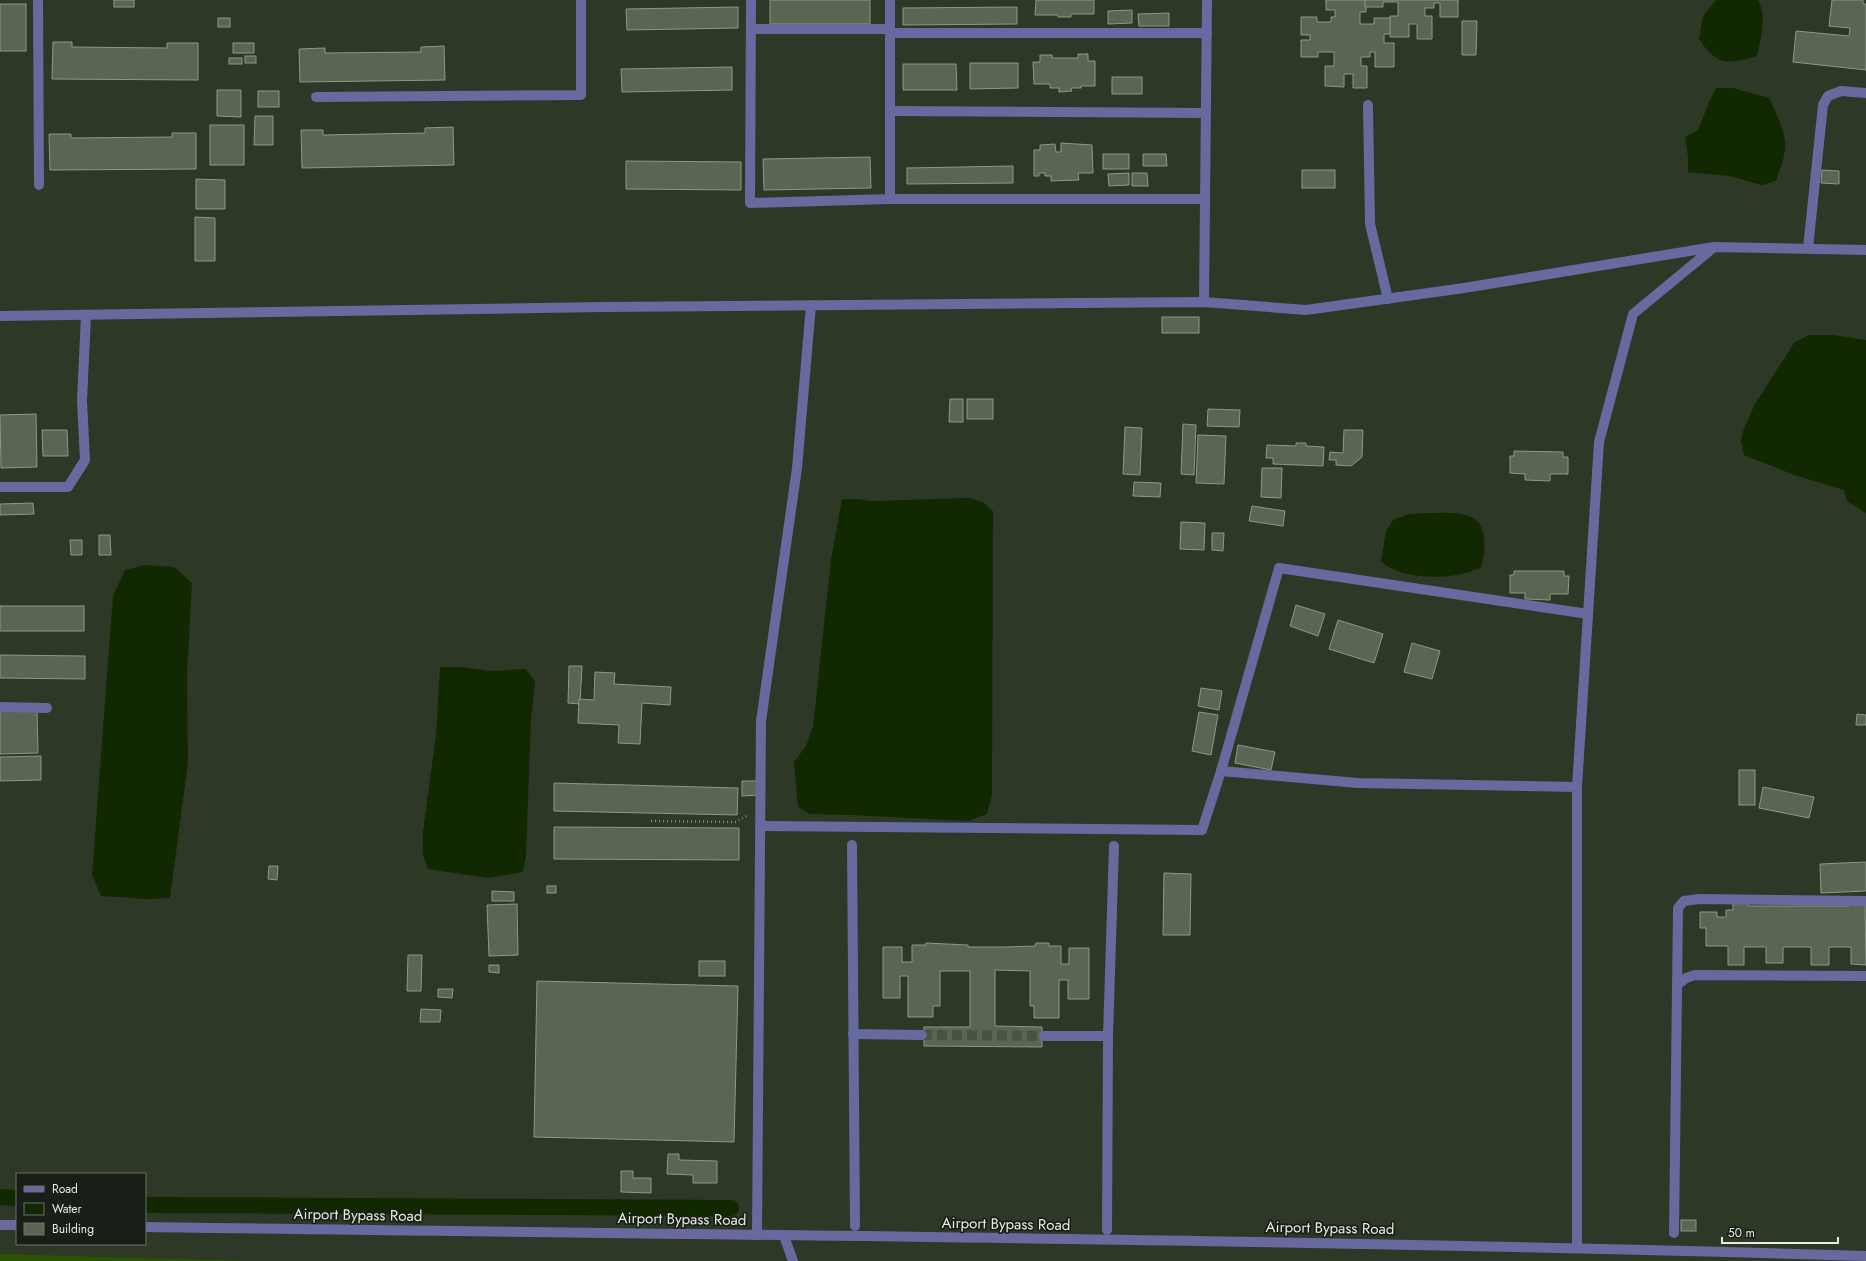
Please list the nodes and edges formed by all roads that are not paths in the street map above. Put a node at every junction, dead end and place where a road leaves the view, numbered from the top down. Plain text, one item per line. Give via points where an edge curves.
1 (38, 0) edge
2 (581, 0) edge
3 (751, 0) edge
4 (890, 0) edge
5 (1207, 0) edge
6 (751, 29) junction
7 (890, 31) junction
8 (1207, 33) junction
9 (1866, 93) edge
10 (316, 97) dead end
11 (1368, 105) dead end
12 (890, 111) junction
13 (1206, 113) junction
14 (39, 185) dead end
15 (890, 199) junction
16 (1205, 199) junction
17 (1714, 247) junction
18 (1808, 248) junction
19 (1866, 250) edge
20 (1388, 299) junction
21 (1204, 302) junction
22 (811, 305) junction
23 (86, 315) junction
24 (0, 316) edge
25 (0, 487) edge
26 (1588, 614) junction
27 (0, 707) edge
28 (46, 708) dead end
29 (1221, 771) junction
30 (1577, 787) junction
31 (760, 826) junction
32 (852, 845) dead end
33 (1114, 846) dead end
34 (1866, 901) edge
35 (1866, 976) edge
36 (1677, 985) junction
37 (853, 1034) junction
38 (922, 1035) tunnel mouth
39 (1044, 1036) tunnel mouth
40 (1108, 1036) junction
41 (0, 1225) edge
42 (16, 1225) edge
43 (855, 1226) dead end
44 (146, 1227) edge
45 (1107, 1230) dead end
46 (1674, 1233) dead end
47 (757, 1235) junction
48 (784, 1236) junction
49 (1577, 1248) junction
50 (1866, 1256) edge
51 (793, 1261) edge

1 - 14 street
2 - 10 street via 581,95
3 - 6 street
4 - 7 street
5 - 8 street
6 - 7 street
6 - 15 street via 750,203
7 - 8 street
7 - 12 street
8 - 13 street
9 - 18 street via 1842,91 1828,96 1823,105
11 - 20 street via 1370,224
12 - 13 street
12 - 15 street
13 - 16 street
15 - 16 street
16 - 21 street
17 - 18 street
17 - 20 street
17 - 26 street via 1633,314 1599,442
18 - 19 street
20 - 21 street via 1306,310
21 - 22 street
22 - 23 street
22 - 31 street via 797,468 761,721
23 - 24 street
23 - 25 street via 82,401 85,460 68,487
26 - 29 street via 1279,568
26 - 30 street
27 - 28 street
29 - 30 street via 1358,784
29 - 31 street via 1202,830
30 - 49 street
31 - 47 street
32 - 37 street
33 - 40 street
34 - 36 street via 1684,901 1678,908
35 - 36 street via 1695,975
36 - 46 street
37 - 38 street
37 - 43 street
39 - 40 street
40 - 45 street
41 - 42 street
44 - 47 street, Airport Bypass Road
47 - 48 street, Airport Bypass Road
48 - 49 street, Airport Bypass Road
48 - 51 street
49 - 50 street, Airport Bypass Road

